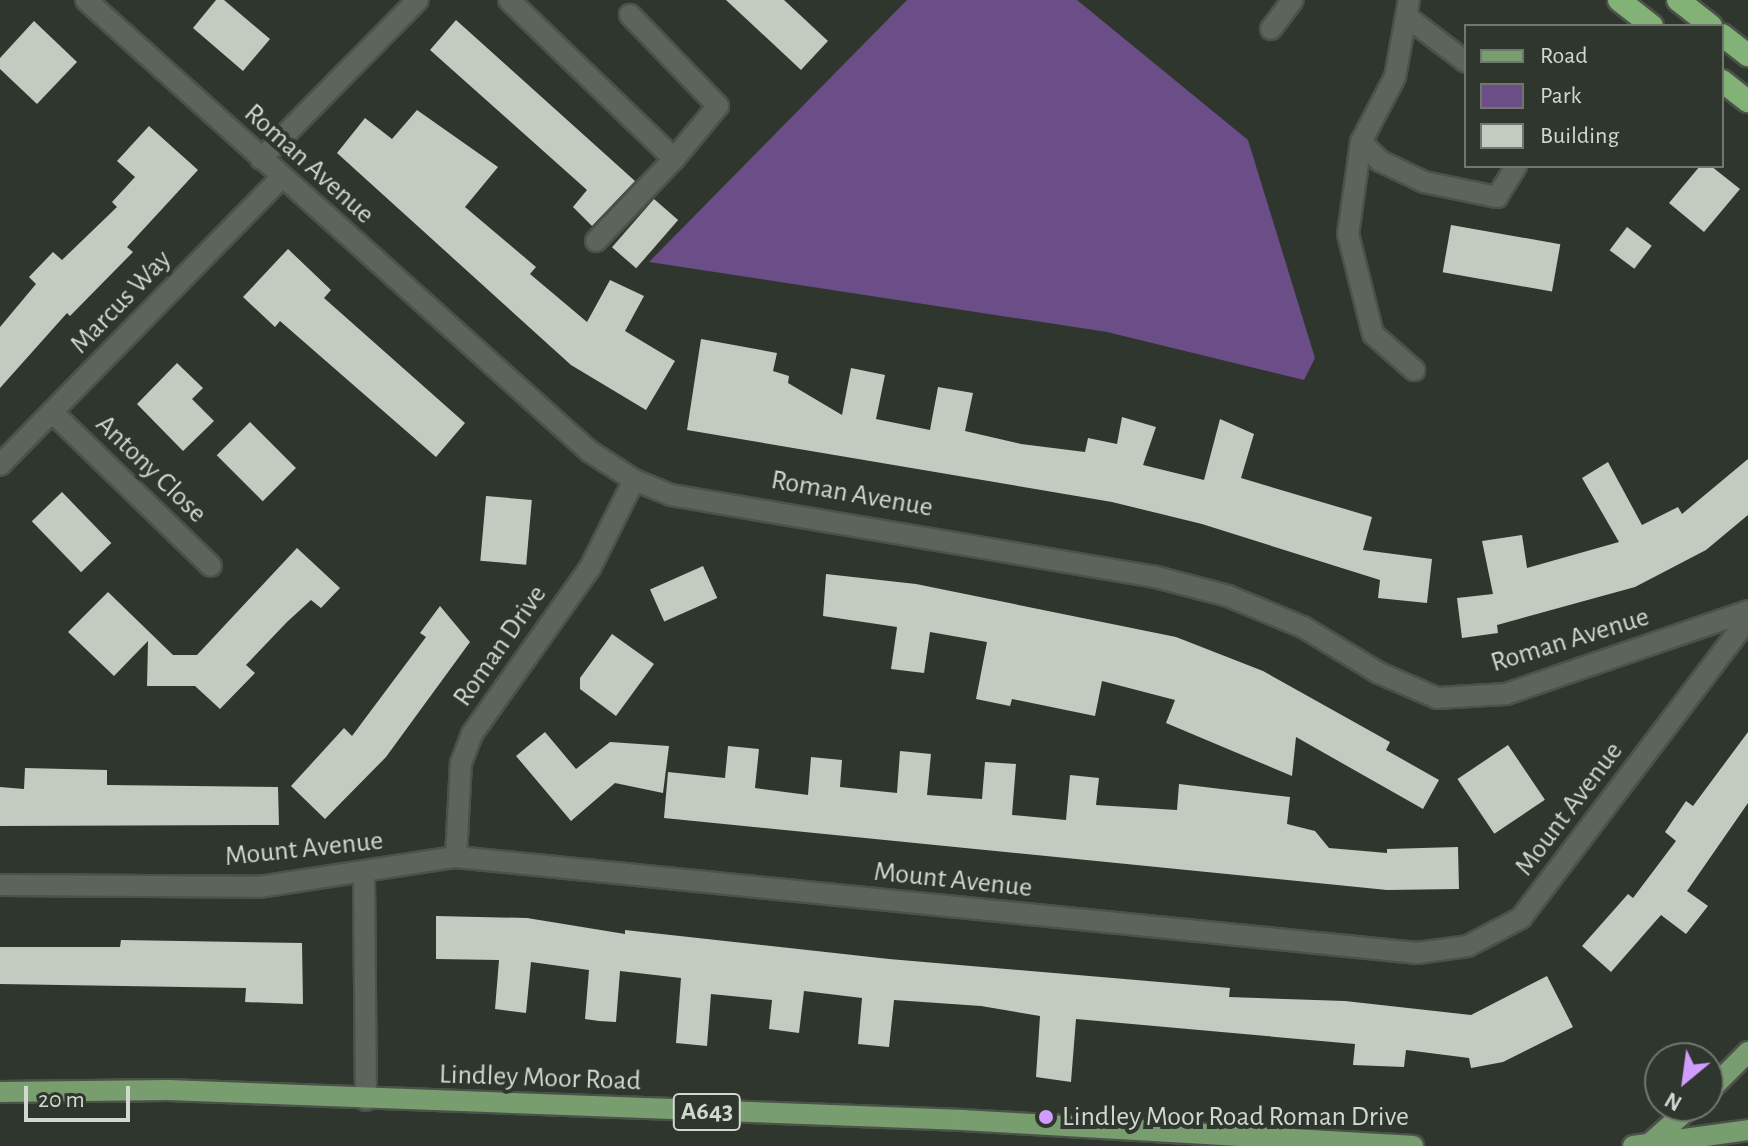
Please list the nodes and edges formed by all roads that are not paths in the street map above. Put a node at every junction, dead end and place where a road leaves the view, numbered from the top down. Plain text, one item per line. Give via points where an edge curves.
1 (86, 0) edge
2 (418, 0) edge
3 (509, 0) edge
4 (1293, 0) edge
5 (1619, 0) edge
6 (1678, 0) edge
7 (1408, 8) edge
8 (630, 15) dead end
9 (1649, 24) edge
10 (1708, 24) edge
11 (1271, 29) dead end
12 (1724, 37) edge
13 (1748, 55) edge
14 (1464, 60) edge
15 (1724, 83) edge
16 (1748, 101) edge
17 (1361, 142) junction
18 (261, 159) junction
19 (674, 159) junction
20 (1515, 168) edge
21 (281, 178) junction
22 (596, 241) dead end
23 (1414, 370) dead end
24 (52, 412) junction
25 (0, 465) edge
26 (634, 480) junction
27 (211, 566) dead end
28 (1748, 611) edge
29 (1748, 619) edge
30 (456, 857) junction
31 (364, 873) junction
32 (0, 885) edge
33 (1748, 1052) edge
34 (1724, 1076) edge
35 (0, 1092) edge
36 (366, 1100) junction
37 (1671, 1122) edge
38 (1748, 1130) edge
39 (1641, 1145) edge
40 (1413, 1146) edge

1 - 18 street, Roman Avenue
2 - 18 street
3 - 19 street
4 - 11 street
5 - 9 highway
6 - 10 highway
7 - 14 street
7 - 17 street via 1395,77
8 - 19 street via 718,106
12 - 13 highway
15 - 16 highway
17 - 20 street via 1380,161 1424,182 1497,197
17 - 23 street via 1348,234 1373,334
18 - 21 street, Roman Avenue
19 - 22 street
21 - 24 street, Marcus Way
21 - 26 street, Roman Avenue via 589,451
24 - 25 street, Marcus Way
24 - 27 street, Antony Close
26 - 28 street, Roman Avenue via 671,495 1152,576 1213,592 1303,627 1379,673 1437,698 1506,694
26 - 30 street, Roman Drive via 590,568 472,734 461,763
29 - 30 street, Mount Avenue via 1521,918 1468,946 1417,953
30 - 31 street, Mount Avenue
31 - 32 street, Mount Avenue via 259,887
31 - 36 street
33 - 34 main road
35 - 36 main road, Lindley Moor Road / A643 via 168,1090
36 - 40 main road, Lindley Moor Road / A643 via 963,1120
37 - 39 main road
38 - 39 main road

